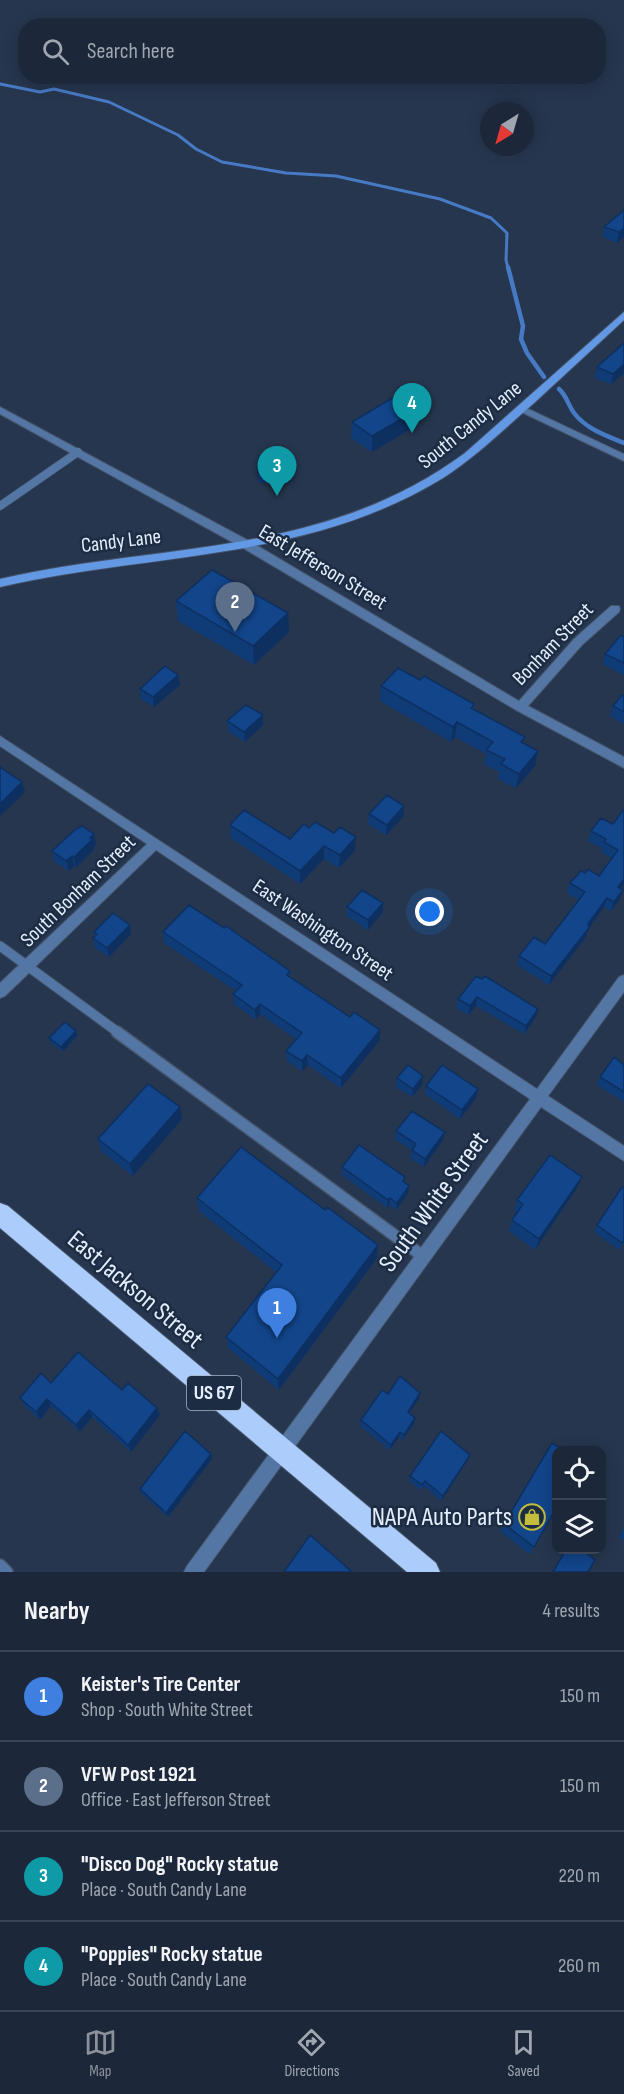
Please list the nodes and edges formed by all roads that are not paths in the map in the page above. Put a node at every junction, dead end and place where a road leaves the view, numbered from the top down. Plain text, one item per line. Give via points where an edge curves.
1 (624, 315) edge
2 (522, 409) junction
3 (0, 410) edge
4 (78, 452) junction
5 (624, 458) edge
6 (0, 506) edge
7 (248, 545) junction
8 (0, 583) edge
9 (615, 609) dead end
10 (520, 706) junction
11 (0, 740) edge
12 (624, 763) edge
13 (156, 843) junction
14 (0, 946) edge
15 (28, 966) junction
16 (624, 981) edge
17 (0, 992) edge
18 (540, 1098) junction
19 (624, 1154) edge
20 (0, 1215) edge
21 (424, 1257) junction
22 (283, 1451) junction
23 (0, 1565) edge
24 (7, 1572) edge
25 (193, 1572) edge
26 (427, 1572) edge

1 - 2 main road, South Candy Lane
2 - 5 street
2 - 7 main road, South Candy Lane via 455,464 405,495 328,526
3 - 4 street, East Jefferson Street
4 - 6 lane
4 - 7 street, East Jefferson Street
7 - 8 main road, Candy Lane via 73,567
7 - 10 street, East Jefferson Street
9 - 10 street, Bonham Street via 578,642
10 - 12 street, East Jefferson Street
11 - 13 street, East Washington Street
13 - 15 street, South Bonham Street
13 - 18 street, East Washington Street
14 - 15 lane
15 - 17 street, South Bonham Street
15 - 21 lane
16 - 18 street, South White Street
18 - 19 street, East Washington Street
18 - 21 street, South White Street
20 - 22 highway, East Jackson Street / US 67
21 - 22 street, South White Street
22 - 25 street, South White Street
22 - 26 highway, East Jackson Street / US 67
23 - 24 lane

